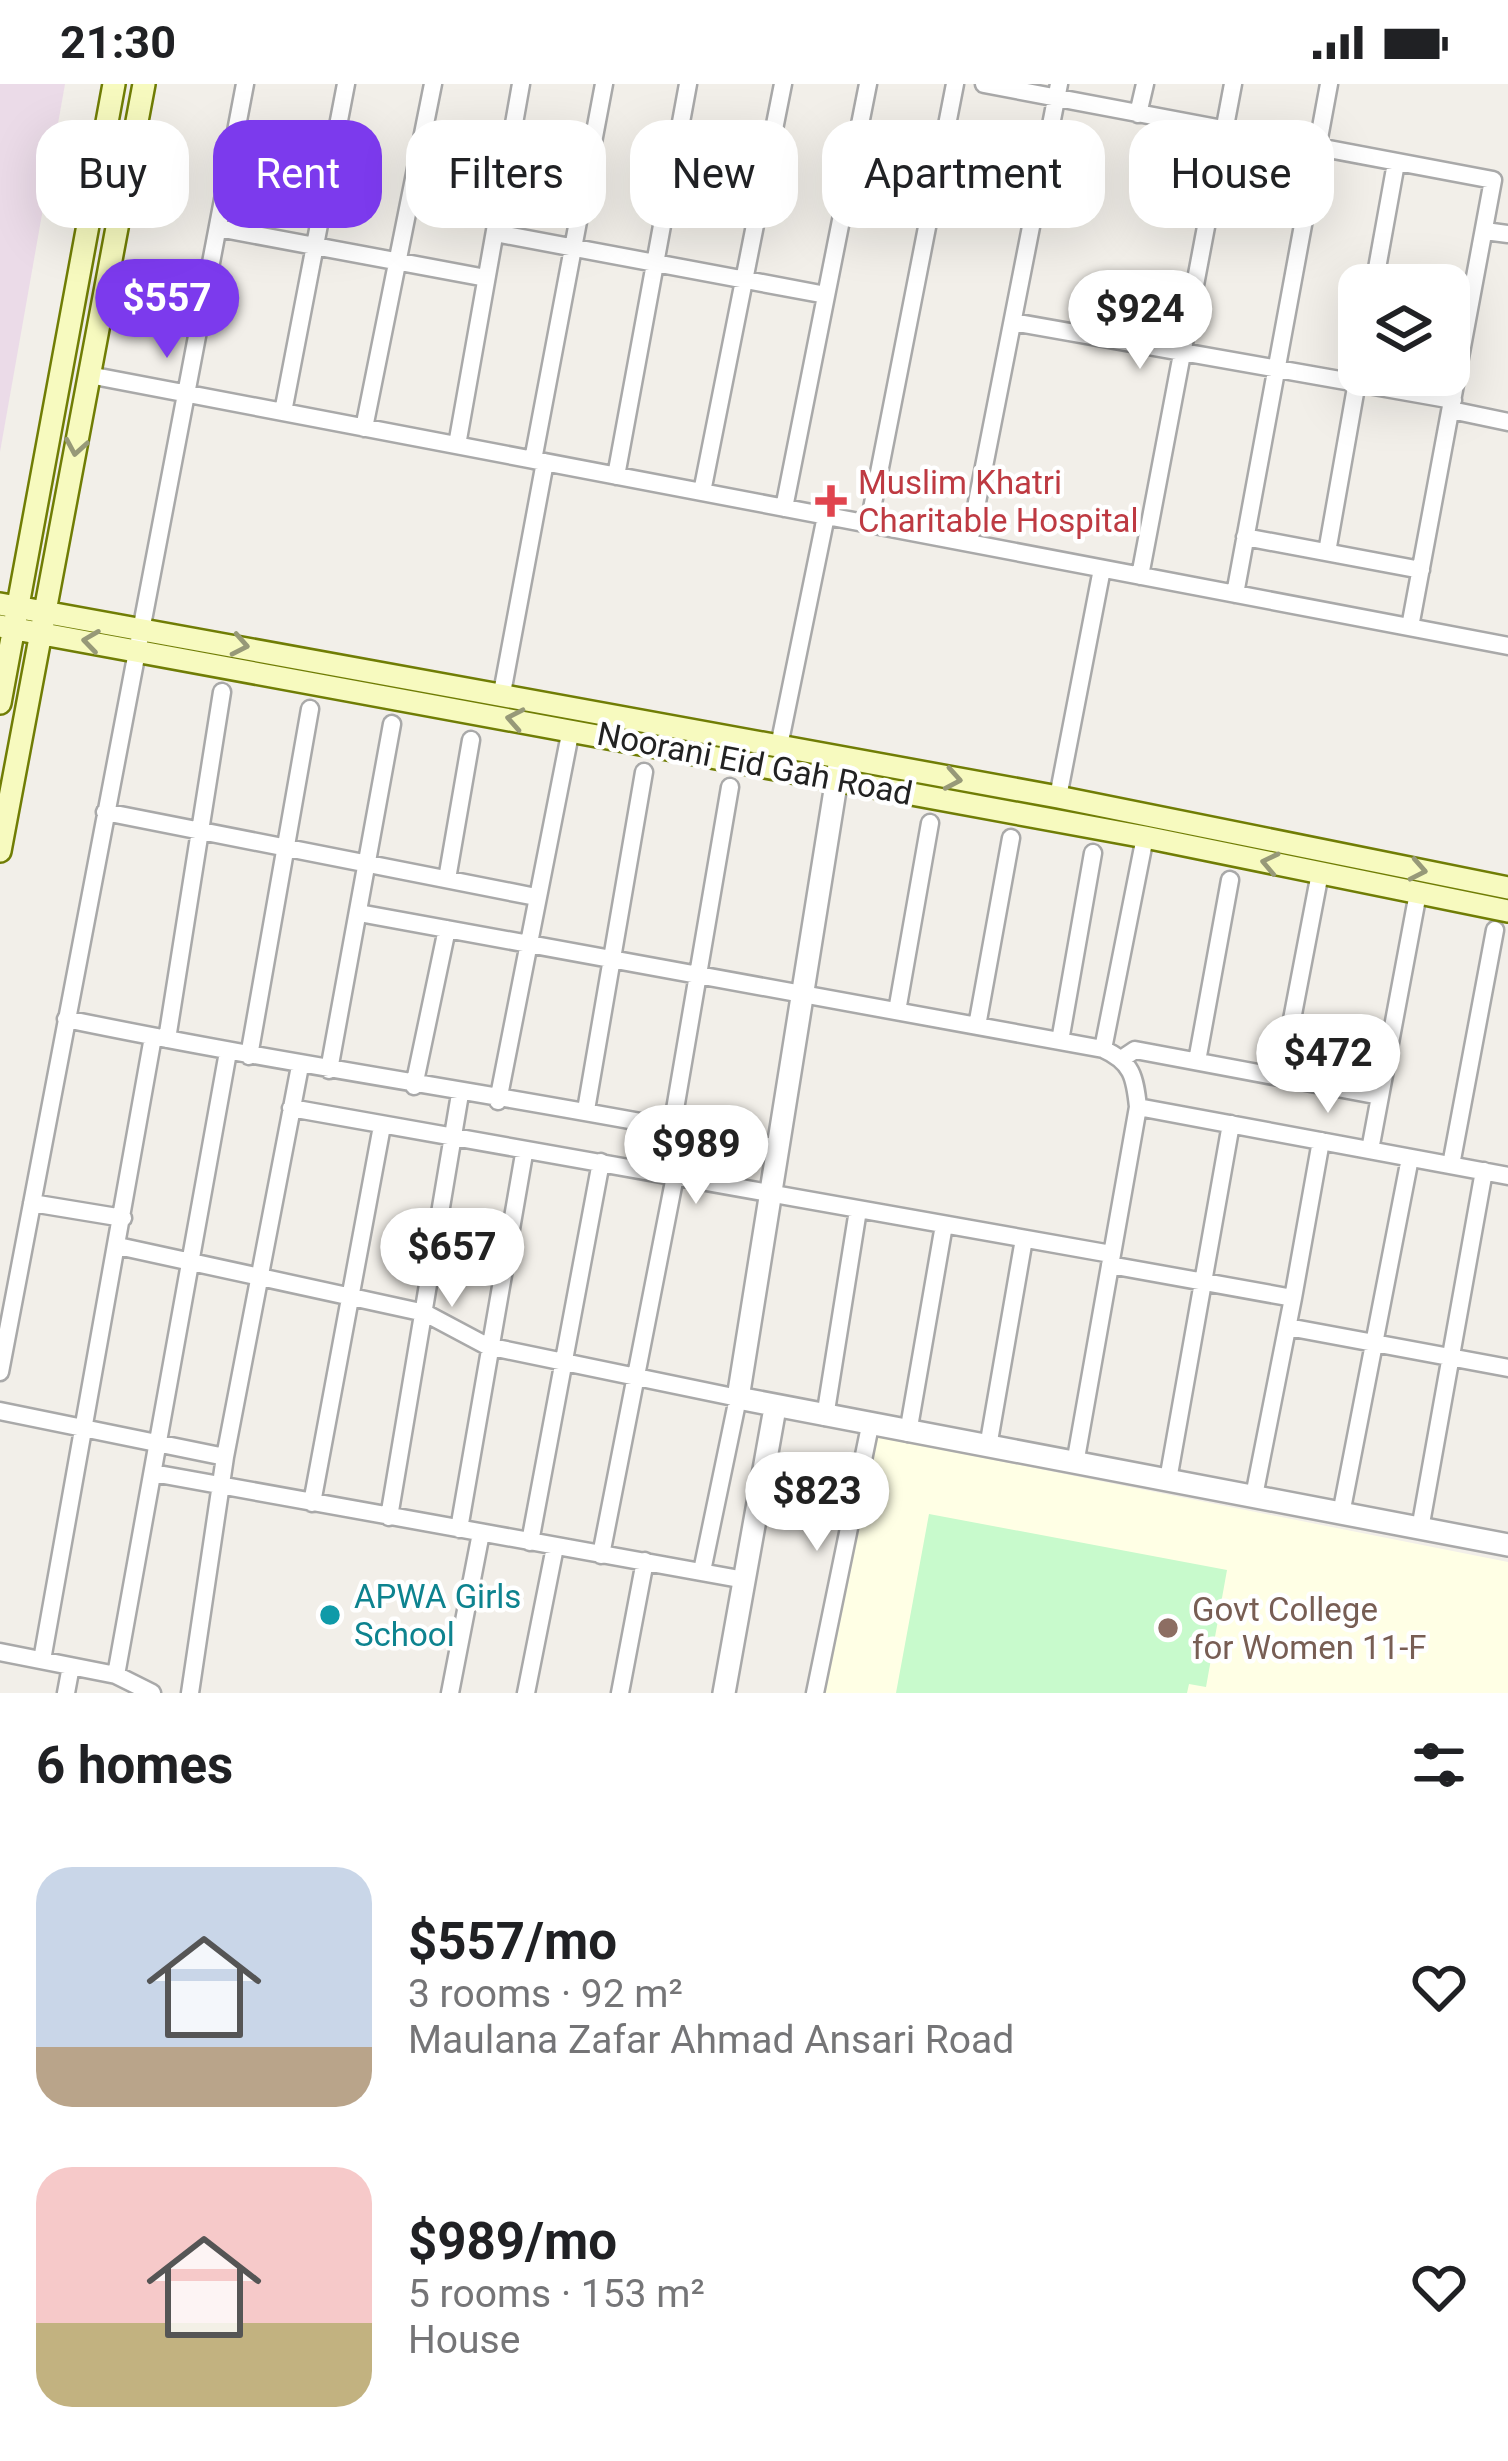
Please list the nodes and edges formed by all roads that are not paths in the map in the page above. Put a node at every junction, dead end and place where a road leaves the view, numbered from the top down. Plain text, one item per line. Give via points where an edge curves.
1 (114, 84) edge
2 (144, 84) edge
3 (245, 84) edge
4 (346, 84) edge
5 (433, 84) edge
6 (521, 84) edge
7 (604, 84) edge
8 (688, 84) edge
9 (783, 84) edge
10 (868, 84) edge
11 (955, 84) edge
12 (984, 84) edge
13 (1145, 84) edge
14 (1233, 84) edge
15 (1329, 84) edge
16 (1058, 91) edge
17 (1138, 114) junction
18 (238, 120) edge
19 (1170, 120) edge
20 (1225, 120) edge
21 (1323, 120) edge
22 (1334, 152) edge
23 (1396, 163) junction
24 (218, 228) edge
25 (223, 228) edge
26 (1205, 228) edge
27 (1303, 228) edge
28 (1485, 231) junction
29 (495, 233) junction
30 (1508, 234) edge
31 (315, 246) junction
32 (573, 248) junction
33 (398, 261) junction
34 (656, 263) junction
35 (1378, 264) edge
36 (487, 278) junction
37 (744, 278) junction
38 (826, 295) junction
39 (1012, 322) junction
40 (1183, 353) junction
41 (1277, 369) junction
42 (89, 375) junction
43 (1338, 375) edge
44 (188, 394) junction
45 (1355, 396) edge
46 (1422, 396) edge
47 (1452, 405) junction
48 (284, 412) junction
49 (1508, 422) edge
50 (364, 428) junction
51 (457, 446) junction
52 (539, 461) junction
53 (616, 476) junction
54 (702, 492) junction
55 (784, 508) junction
56 (826, 516) junction
57 (868, 524) junction
58 (1245, 537) junction
59 (969, 543) junction
60 (1327, 552) junction
61 (1102, 569) junction
62 (1421, 570) junction
63 (1140, 576) junction
64 (1235, 594) junction
65 (8, 616) edge
66 (44, 623) junction
67 (1410, 628) junction
68 (141, 637) junction
69 (1508, 646) edge
70 (221, 692) dead end
71 (502, 693) junction
72 (0, 704) edge
73 (310, 709) dead end
74 (392, 724) dead end
75 (571, 729) junction
76 (471, 740) dead end
77 (779, 746) junction
78 (839, 769) junction
79 (644, 772) dead end
80 (730, 787) dead end
81 (1058, 797) junction
82 (105, 812) junction
83 (930, 823) dead end
84 (200, 831) junction
85 (1145, 836) junction
86 (1012, 838) dead end
87 (285, 848) junction
88 (0, 851) edge
89 (1093, 853) dead end
90 (367, 864) junction
91 (1320, 873) junction
92 (447, 879) junction
93 (1230, 880) dead end
94 (1508, 888) edge
95 (1418, 893) junction
96 (536, 897) junction
97 (358, 914) junction
98 (1502, 920) edge
99 (447, 929) junction
100 (527, 944) junction
101 (612, 959) junction
102 (698, 975) junction
103 (802, 994) junction
104 (897, 1011) junction
105 (66, 1019) junction
106 (977, 1026) junction
107 (160, 1038) junction
108 (1060, 1041) junction
109 (1103, 1048) junction
110 (228, 1052) junction
111 (248, 1056) junction
112 (1123, 1058) junction
113 (1197, 1061) junction
114 (300, 1066) junction
115 (329, 1070) junction
116 (1281, 1077) junction
117 (414, 1086) junction
118 (460, 1094) junction
119 (1380, 1096) junction
120 (498, 1101) junction
121 (1138, 1107) junction
122 (291, 1108) junction
123 (586, 1110) junction
124 (1231, 1124) junction
125 (382, 1126) junction
126 (672, 1127) junction
127 (452, 1140) junction
128 (1321, 1141) junction
129 (777, 1148) junction
130 (1370, 1150) junction
131 (524, 1154) junction
132 (1410, 1158) junction
133 (602, 1162) junction
134 (1451, 1166) junction
135 (1484, 1172) junction
136 (675, 1176) junction
137 (1508, 1176) edge
138 (768, 1194) junction
139 (32, 1203) junction
140 (858, 1210) junction
141 (123, 1218) junction
142 (944, 1225) junction
143 (1024, 1239) junction
144 (118, 1246) junction
145 (1110, 1260) junction
146 (191, 1262) junction
147 (258, 1277) junction
148 (1203, 1281) junction
149 (350, 1296) junction
150 (1293, 1298) junction
151 (425, 1313) junction
152 (1288, 1327) junction
153 (1374, 1343) junction
154 (487, 1346) junction
155 (1450, 1358) junction
156 (563, 1363) junction
157 (1508, 1368) edge
158 (0, 1372) edge
159 (635, 1378) junction
160 (738, 1398) junction
161 (775, 1408) junction
162 (0, 1411) edge
163 (825, 1417) junction
164 (870, 1426) junction
165 (87, 1429) junction
166 (908, 1433) junction
167 (158, 1443) junction
168 (988, 1448) junction
169 (225, 1457) junction
170 (1075, 1464) junction
171 (153, 1473) junction
172 (1168, 1480) junction
173 (221, 1486) junction
174 (1254, 1496) junction
175 (313, 1503) junction
176 (1341, 1514) junction
177 (389, 1517) junction
178 (459, 1529) junction
179 (1420, 1529) junction
180 (481, 1533) junction
181 (530, 1542) junction
182 (1508, 1545) edge
183 (555, 1546) junction
184 (601, 1555) junction
185 (645, 1561) junction
186 (702, 1571) junction
187 (745, 1580) junction
188 (0, 1652) edge
189 (42, 1660) junction
190 (71, 1666) junction
191 (116, 1675) junction
192 (150, 1692) edge
193 (66, 1693) edge
194 (190, 1693) edge
195 (450, 1693) edge
196 (526, 1693) edge
197 (620, 1693) edge
198 (724, 1693) edge
199 (815, 1693) edge

1 - 65 main road
2 - 42 main road
3 - 18 street
4 - 31 street
5 - 33 street
6 - 29 street
7 - 32 street
8 - 34 street
9 - 37 street
10 - 38 street
11 - 57 street
12 - 16 street
13 - 17 street
14 - 20 street
15 - 21 street
16 - 17 street
16 - 39 street
17 - 19 street
22 - 23 street
23 - 28 street via 1493,180
23 - 35 street
24 - 44 street
25 - 31 street
26 - 40 street
27 - 41 street
28 - 30 street
28 - 47 street
29 - 32 street
29 - 36 street
31 - 33 street
31 - 48 street
32 - 34 street
32 - 52 street
33 - 36 street
33 - 50 street
34 - 37 street
34 - 53 street
36 - 51 street
37 - 38 street
37 - 54 street
38 - 55 street
39 - 40 street
39 - 59 street
40 - 41 street
40 - 63 street
41 - 43 street
41 - 58 street
42 - 44 street
42 -> 66 main road
44 - 48 street
44 - 68 street
45 - 60 street
46 - 47 street
47 - 49 street
47 - 62 street
48 - 50 street
50 - 51 street
51 - 52 street
52 - 53 street
52 - 71 street
53 - 54 street
54 - 55 street
55 - 56 street
56 - 57 street
56 - 77 street
57 - 59 street
58 - 60 street
58 - 64 street
59 - 61 street
60 - 62 street
61 - 63 street
61 - 81 street
62 - 67 street
63 - 64 street
64 - 67 street
65 - 66 main road, Noorani Eid Gah Road
65 - 72 main road
66 - 68 main road, Noorani Eid Gah Road
66 - 88 main road
67 - 69 street
68 -> 71 main road, Noorani Eid Gah Road
75 -> 68 main road, Noorani Eid Gah Road
68 - 82 street
70 - 84 street
71 - 77 main road, Noorani Eid Gah Road
73 - 87 street
74 - 90 street
75 - 78 main road, Noorani Eid Gah Road
75 - 96 street
76 - 92 street
77 - 78 main road, Noorani Eid Gah Road
78 -> 81 main road, Noorani Eid Gah Road
78 - 85 main road, Noorani Eid Gah Road
78 - 103 street
79 - 101 street
80 - 102 street
81 -> 94 main road, Noorani Eid Gah Road
82 - 84 street
82 - 105 street
83 - 104 street
84 - 87 street
84 - 107 street
91 -> 85 main road, Noorani Eid Gah Road
85 - 109 street
86 - 106 street
87 - 90 street
87 - 111 street
89 - 108 street
90 - 92 street
90 - 97 street
91 - 95 main road, Noorani Eid Gah Road
91 - 116 street
92 - 96 street
93 - 113 street
95 - 98 main road, Noorani Eid Gah Road
95 - 119 street
96 - 100 street
97 - 99 street
97 - 115 street
98 - 134 street
99 - 100 street
99 - 117 street
100 - 101 street
100 - 120 street
101 - 102 street
101 - 123 street
102 - 103 street
102 - 126 street
103 - 104 street
103 - 129 street
104 - 106 street
105 - 107 street
105 - 139 street
106 - 108 street
107 - 110 street
107 - 141 street
108 - 109 street
109 - 112 street
110 - 111 street
110 - 146 street
111 - 114 street
112 - 113 street via 1135,1050
112 - 121 street via 1136,1077
113 - 116 street
114 - 115 street
114 - 122 street
115 - 117 street
116 - 119 street
117 - 118 street
118 - 120 street
118 - 127 street
119 - 130 street
120 - 123 street
121 - 124 street
121 - 145 street
122 - 125 street
122 - 147 street
123 - 126 street
124 - 128 street
124 - 148 street
125 - 127 street
125 - 149 street
126 - 129 street
127 - 131 street
127 - 151 street
128 - 130 street
128 - 150 street
129 - 138 street
130 - 132 street
131 - 133 street
131 - 154 street
132 - 134 street
132 - 153 street
133 - 136 street
133 - 156 street
134 - 135 street
135 - 137 street
135 - 155 street
136 - 138 street
136 - 159 street
138 - 140 street
138 - 160 street
139 - 141 street
139 - 158 street
140 - 142 street
140 - 163 street
141 - 144 street
142 - 143 street
142 - 166 street
143 - 145 street
143 - 168 street
144 - 146 street
144 - 165 street
145 - 148 street
145 - 170 street
146 - 147 street
146 - 167 street
147 - 149 street
147 - 169 street
148 - 150 street
148 - 172 street
149 - 151 street
149 - 175 street
150 - 152 street
151 - 154 street
151 - 177 street
152 - 153 street
152 - 174 street
153 - 155 street
153 - 176 street
154 - 156 street
154 - 178 street
155 - 157 street
155 - 179 street
156 - 159 street
156 - 181 street
159 - 160 street
159 - 184 street
160 - 161 street
160 - 186 street
161 - 163 street
161 - 187 street
162 - 165 street
163 - 164 street
164 - 166 street
164 - 199 street
165 - 167 street
165 - 189 street
166 - 168 street
167 - 169 street
167 - 171 street
168 - 170 street
169 - 173 street
170 - 172 street
171 - 173 street
171 - 191 street
172 - 174 street
173 - 175 street
173 - 194 street
174 - 176 street
175 - 177 street
176 - 179 street
177 - 178 street
178 - 180 street
179 - 182 street
180 - 181 street
180 - 195 street
181 - 183 street
183 - 184 street
183 - 196 street
184 - 185 street
185 - 186 street
185 - 197 street
186 - 187 street
187 - 198 street
188 - 189 street
189 - 190 street
190 - 191 street
190 - 193 street
191 - 192 street

